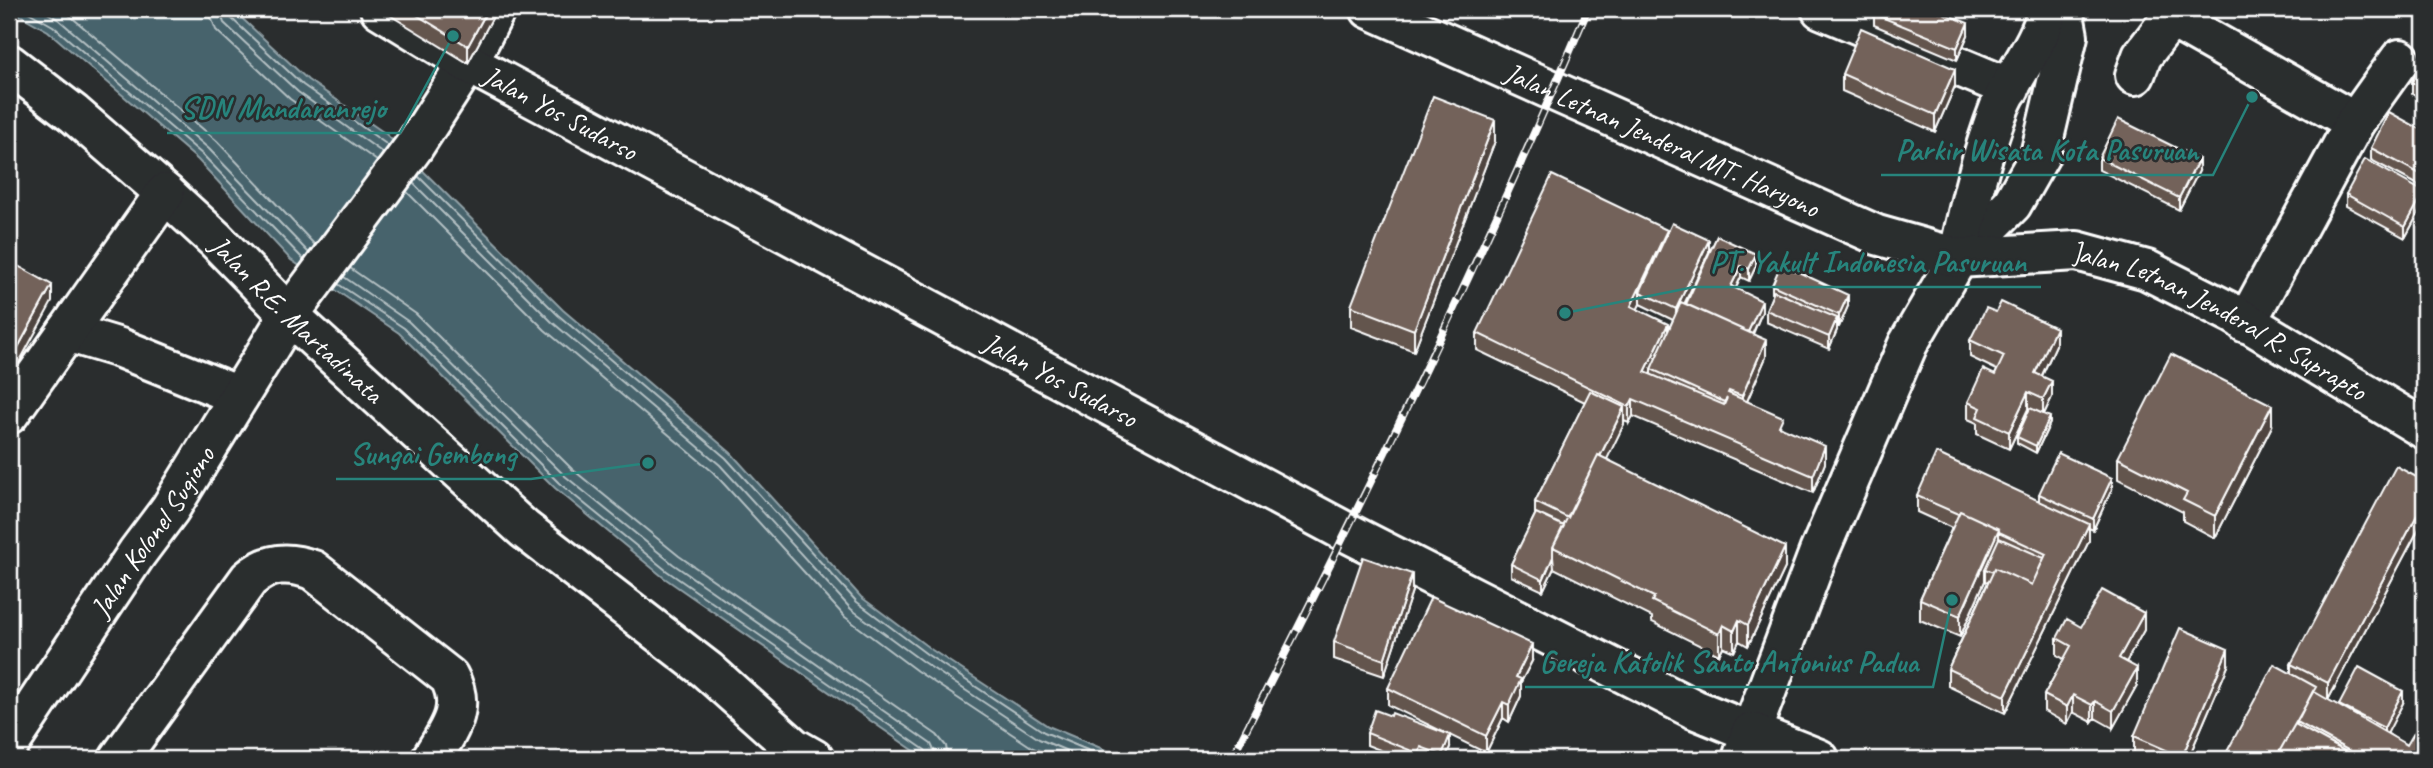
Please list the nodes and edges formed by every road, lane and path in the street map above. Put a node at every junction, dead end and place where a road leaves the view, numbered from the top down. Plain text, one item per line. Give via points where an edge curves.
1 (380, 9) edge
2 (496, 9) edge
3 (1370, 9) edge
4 (1821, 9) edge
5 (2048, 9) edge
6 (2063, 9) edge
7 (2164, 13) edge
8 (2400, 59) dead end
9 (468, 63) junction
10 (9, 64) edge
11 (2135, 75) dead end
12 (2010, 88) junction
13 (2355, 122) junction
14 (165, 193) junction
15 (1958, 258) junction
16 (298, 302) junction
17 (2246, 323) junction
18 (67, 332) junction
19 (239, 396) junction
20 (9, 414) edge
21 (2424, 429) edge
22 (9, 745) edge
23 (1746, 746) edge
24 (809, 758) edge
25 (119, 759) edge
26 (431, 759) edge
27 (1819, 759) edge

1 - 9 main road, Jalan Yos Sudarso
2 - 9 main road, Jalan Kolonel Sugiono
3 - 15 main road, Jalan Letnan Jenderal MT. Haryono via 1877,235
4 - 12 main road
5 - 12 main road
6 - 15 main road via 2068,36 2039,155 2012,204
7 - 11 main road
7 - 13 main road
8 - 13 main road
9 - 16 main road, Jalan Kolonel Sugiono via 413,148
9 - 23 main road, Jalan Yos Sudarso via 1348,533 1694,709
10 - 14 main road, Jalan R.E. Martadinata
12 - 15 main road via 1972,194
13 - 17 main road
14 - 16 main road, Jalan R.E. Martadinata via 215,239
14 - 18 main road
15 - 17 main road, Jalan Letnan Jenderal R. Suprapto via 2077,251 2147,270
15 - 23 main road via 1908,344 1819,552
16 - 19 main road, Jalan Kolonel Sugiono
16 - 24 main road, Jalan R.E. Martadinata via 524,529 706,670
17 - 21 main road, Jalan Letnan Jenderal R. Suprapto
18 - 19 main road
18 - 20 main road
19 - 22 main road, Jalan Kolonel Sugiono via 170,509
23 - 27 main road, Jalan Yos Sudarso
25 - 26 main road via 249,579 261,569 289,563 313,570 449,677 457,690 458,708

